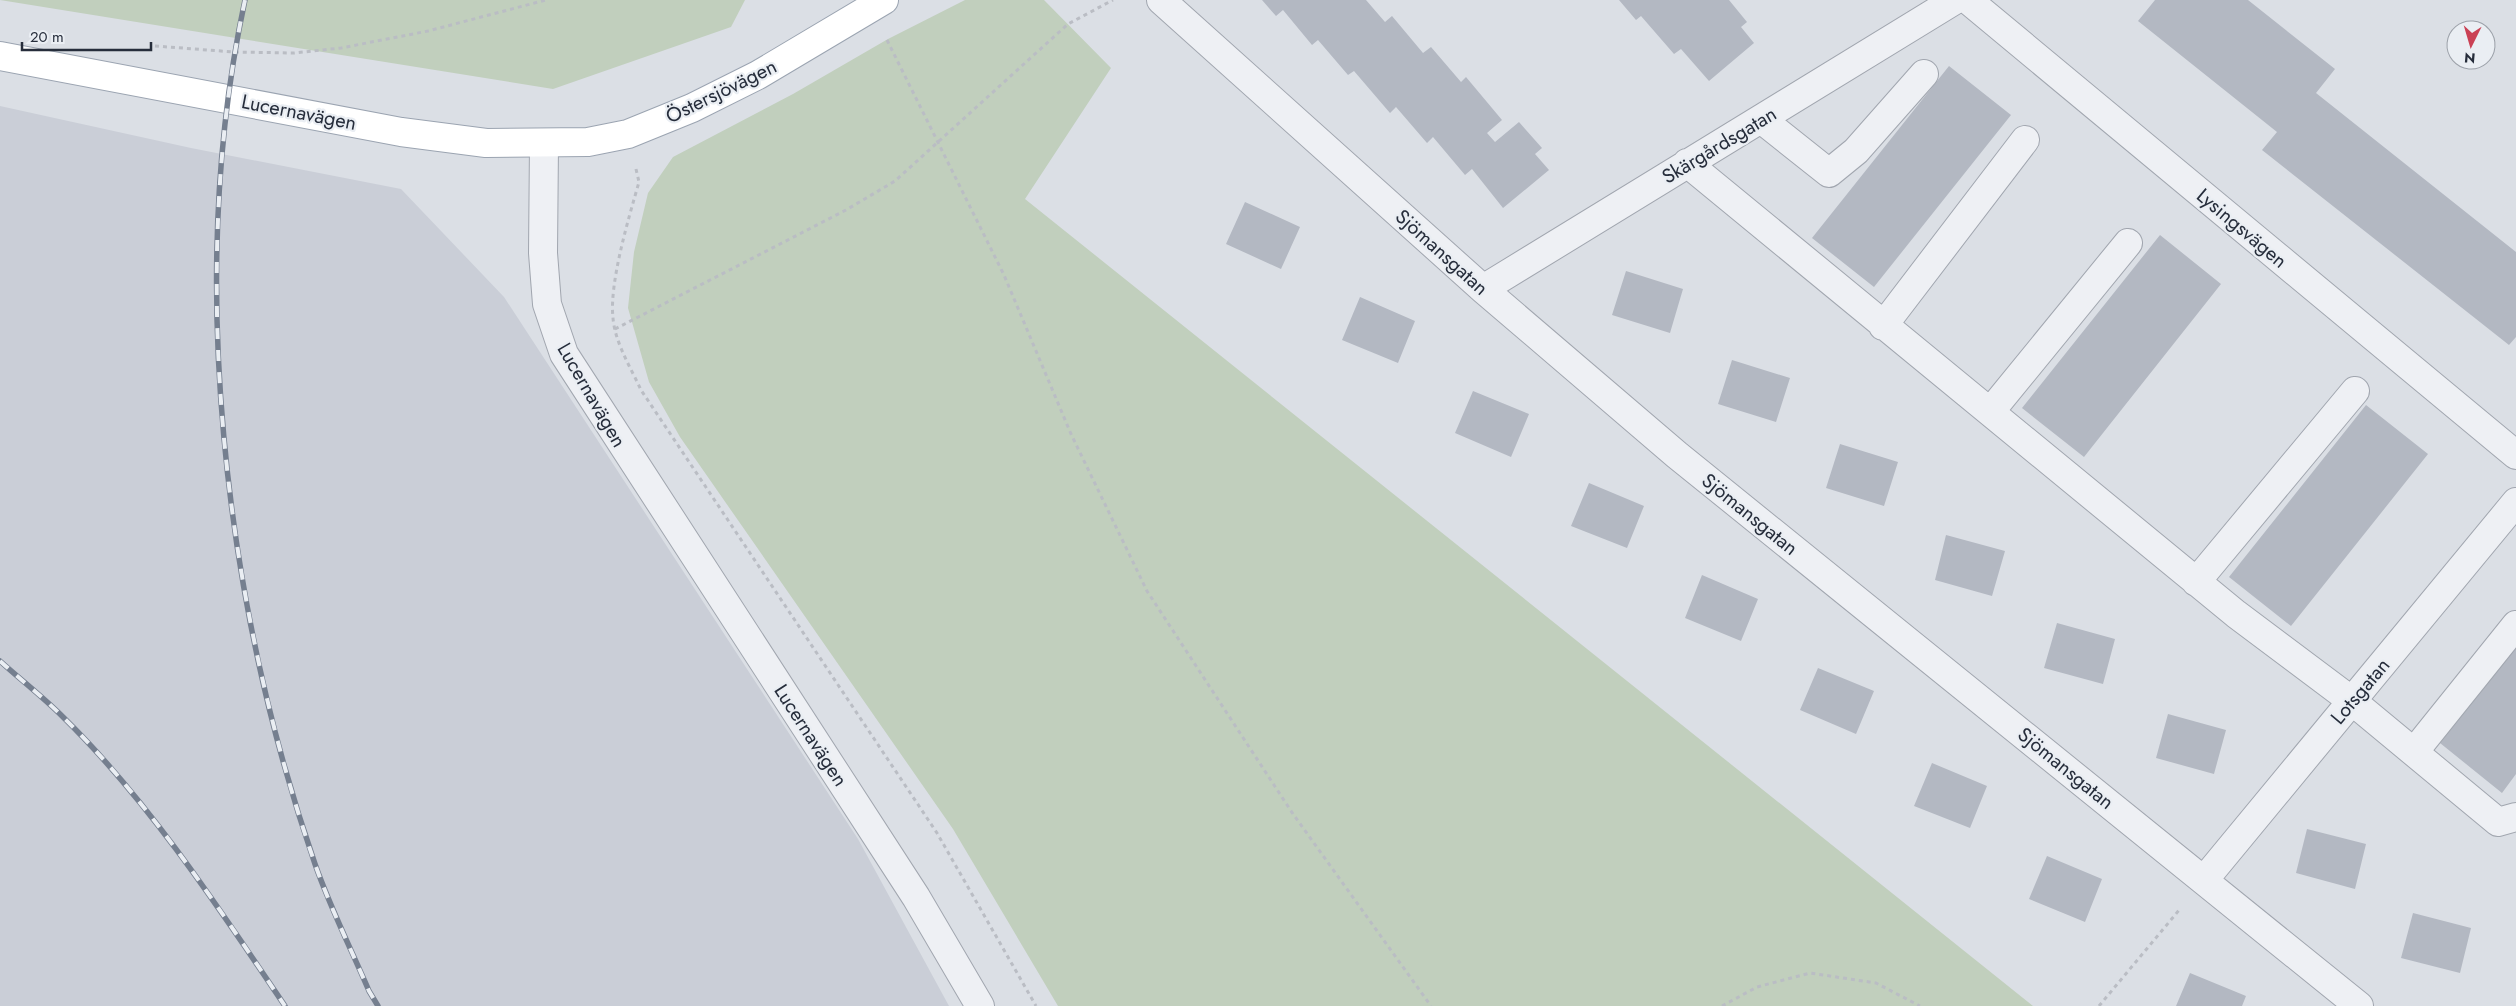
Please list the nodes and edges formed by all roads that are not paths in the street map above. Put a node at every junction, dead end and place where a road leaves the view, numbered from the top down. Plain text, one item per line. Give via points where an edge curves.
1 (1161, 0) edge
2 (1954, 0) edge
3 (1968, 0) edge
4 (877, 4) edge
5 (0, 56) edge
6 (1924, 74) dead end
7 (1761, 120) junction
8 (2025, 140) dead end
9 (544, 144) junction
10 (1687, 163) junction
11 (2128, 242) dead end
12 (1483, 289) junction
13 (1883, 326) junction
14 (2355, 391) dead end
15 (1990, 412) junction
16 (2516, 455) edge
17 (2516, 502) edge
18 (2196, 582) junction
19 (2516, 625) edge
20 (2352, 701) junction
21 (2414, 752) junction
22 (2516, 817) edge
23 (2204, 880) junction
24 (980, 1006) edge
25 (2359, 1006) edge

1 - 12 street, Sjömansgatan
2 - 7 street, Skärgårdsgatan
3 - 16 street, Lysingsvägen
4 - 9 main road, Östersjövägen via 758,75 692,108 628,134 588,142
5 - 9 main road, Lucernavägen via 402,132 486,143
6 - 7 street via 1856,151 1829,173
7 - 10 street, Skärgårdsgatan
8 - 13 street
9 - 24 street, Lucernavägen via 543,253 547,304 564,354 916,897
10 - 12 street, Skärgårdsgatan
10 - 13 street
11 - 15 street
12 - 23 street, Sjömansgatan via 1676,454
13 - 15 street
14 - 18 street
15 - 18 street
17 - 20 street, Lotsgatan
18 - 20 street
19 - 21 street
20 - 21 street
20 - 23 street, Lotsgatan
21 - 22 street via 2498,822
23 - 25 street, Sjömansgatan

